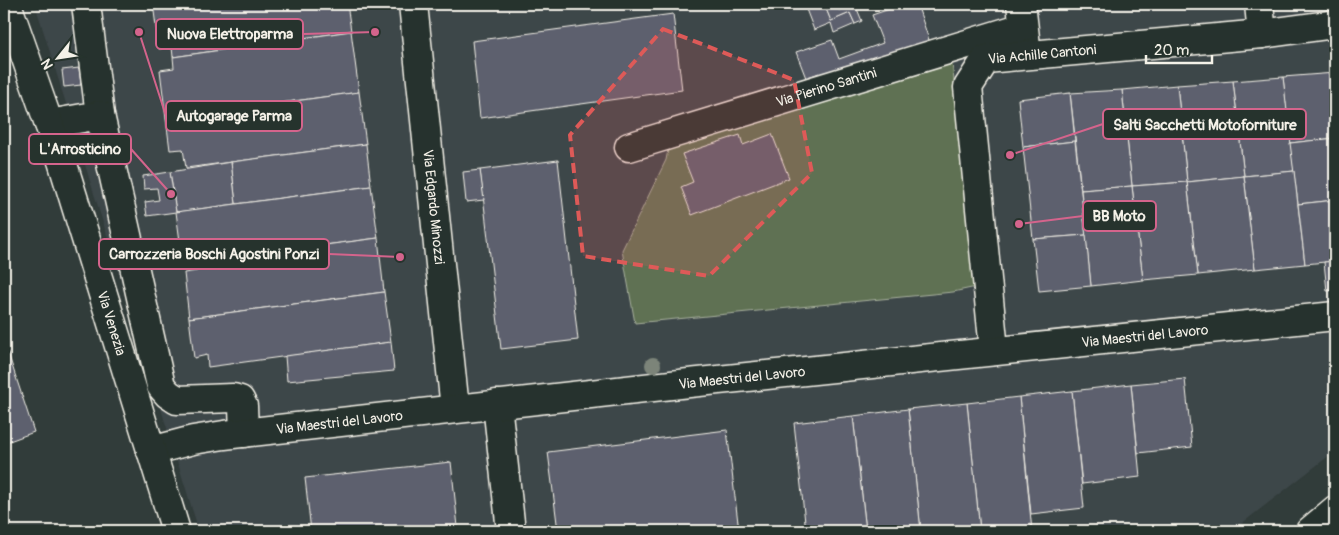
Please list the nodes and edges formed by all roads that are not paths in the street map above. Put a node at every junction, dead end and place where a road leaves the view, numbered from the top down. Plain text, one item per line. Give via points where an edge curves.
1 (7, 4) edge
2 (86, 4) edge
3 (413, 4) edge
4 (1259, 4) edge
5 (1022, 15) edge
6 (1335, 24) edge
7 (1262, 34) junction
8 (1027, 54) junction
9 (100, 115) junction
10 (49, 124) junction
11 (629, 146) dead end
12 (1335, 316) edge
13 (994, 350) junction
14 (497, 404) junction
15 (455, 409) junction
16 (244, 433) junction
17 (151, 451) junction
18 (1335, 510) edge
19 (176, 531) edge
20 (511, 531) edge
21 (1310, 531) edge

1 - 10 main road, Via Venezia
2 - 9 main road
3 - 15 main road, Via Edgardo Minozzi
4 - 7 main road
5 - 8 main road
5 - 11 main road, Via Pierino Santini
6 - 7 main road, Via Achille Cantoni
7 - 8 main road, Via Achille Cantoni
8 - 13 main road, Via Achille Cantoni via 986,59 968,87
9 - 10 main road
9 - 16 main road via 161,386 177,400 240,400
10 - 17 main road, Via Venezia
12 - 13 main road, Via Maestri del Lavoro
13 - 14 main road, Via Maestri del Lavoro
14 - 15 main road, Via Maestri del Lavoro
14 - 20 main road
15 - 16 main road, Via Maestri del Lavoro
16 - 17 main road, Via Maestri del Lavoro via 192,440
17 - 19 main road, Via Venezia
18 - 21 main road

